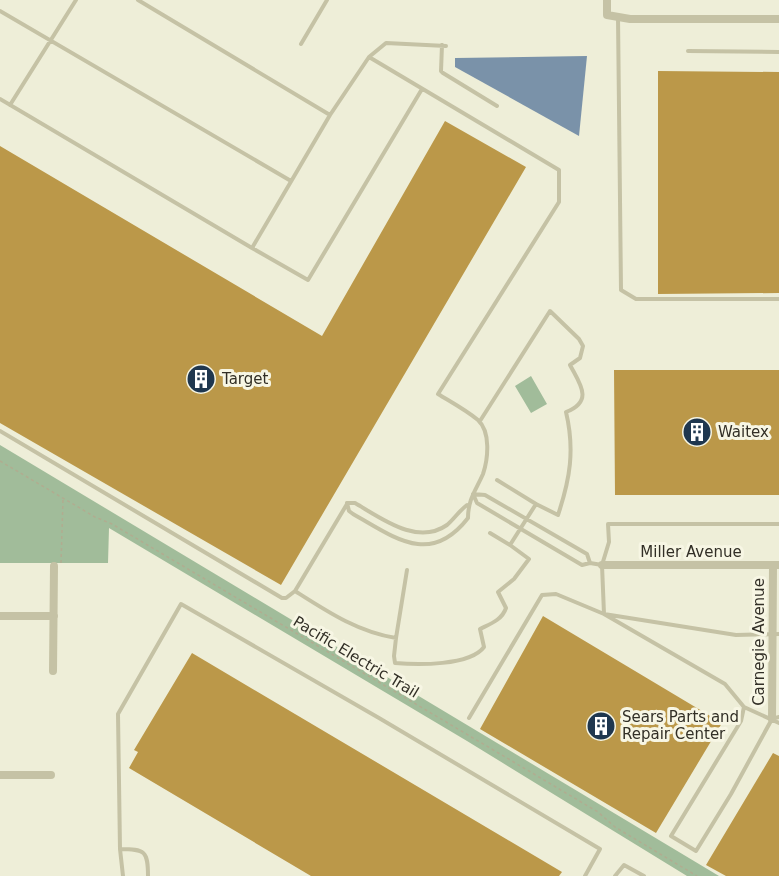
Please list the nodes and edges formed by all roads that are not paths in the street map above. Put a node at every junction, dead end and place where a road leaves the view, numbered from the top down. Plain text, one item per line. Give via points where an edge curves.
1 (76, 0) edge
2 (138, 0) edge
3 (327, 0) edge
4 (607, 0) edge
5 (0, 11) edge
6 (618, 17) junction
7 (779, 19) edge
8 (51, 41) junction
9 (301, 44) dead end
10 (688, 51) dead end
11 (779, 52) edge
12 (369, 57) junction
13 (422, 89) junction
14 (0, 99) edge
15 (10, 105) junction
16 (498, 106) dead end
17 (330, 115) junction
18 (291, 181) junction
19 (252, 248) junction
20 (779, 299) edge
21 (480, 421) junction
22 (0, 431) edge
23 (497, 480) dead end
24 (473, 494) junction
25 (347, 503) junction
26 (536, 504) junction
27 (468, 505) junction
28 (526, 519) junction
29 (779, 524) edge
30 (520, 530) junction
31 (489, 533) dead end
32 (510, 545) junction
33 (590, 563) junction
34 (602, 565) junction
35 (776, 565) edge
36 (58, 567) road end
37 (408, 570) dead end
38 (295, 591) junction
39 (604, 614) junction
40 (0, 615) edge
41 (54, 616) junction
42 (776, 634) edge
43 (396, 638) junction
44 (53, 670) dead end
45 (744, 708) junction
46 (469, 718) dead end
47 (777, 719) edge
48 (0, 775) edge
49 (51, 775) dead end
50 (120, 849) junction
51 (123, 876) edge
52 (148, 876) edge
53 (585, 876) edge
54 (615, 876) edge
55 (644, 876) edge

1 - 8 lane
2 - 17 lane
3 - 9 lane
4 - 6 street via 607,15
5 - 8 lane
6 - 7 street
6 - 20 lane via 621,290 636,299
8 - 15 lane
8 - 18 lane
10 - 11 lane
12 - 13 lane
12 - 16 lane via 386,43 444,46 443,74
12 - 17 lane
13 - 19 lane via 308,280
13 - 21 lane via 559,170 559,202 438,394
14 - 15 lane
15 - 19 lane
17 - 18 lane
18 - 19 lane
21 - 24 lane via 488,450 483,474
21 - 26 lane via 550,312 583,346 579,358 570,365 582,387 583,398 566,412 572,458 558,515
22 - 38 lane via 276,597 286,598
23 - 26 lane
24 - 27 lane
24 - 28 lane via 485,495
24 - 30 lane via 477,503
25 - 27 lane via 355,503 410,532 424,533 447,525
25 - 27 lane via 353,514 412,544 440,541 452,534 468,518
25 - 38 lane
26 - 28 lane
28 - 30 lane
28 - 33 lane via 587,554
29 - 34 lane via 608,524 609,542
30 - 32 lane
30 - 33 lane via 582,565
31 - 32 lane
32 - 43 lane via 529,559 498,592 506,608 498,619 480,629 484,647 480,653 451,661 395,663
33 - 34 lane
34 - 35 street, Miller Avenue
34 - 39 lane
35 - 42 street, Carnegie Avenue
36 - 41 street
37 - 43 lane
38 - 43 lane via 345,622
39 - 42 lane via 736,635
39 - 45 lane via 725,684
39 - 46 lane via 556,594 542,595
40 - 41 street
41 - 44 street
42 - 47 street, Carnegie Avenue
45 - 47 lane
45 - 47 lane via 741,721 671,836 696,850
48 - 49 street
50 - 51 lane
50 - 52 lane via 145,853
50 - 53 lane via 118,714 181,604 600,849
54 - 55 lane via 624,865

